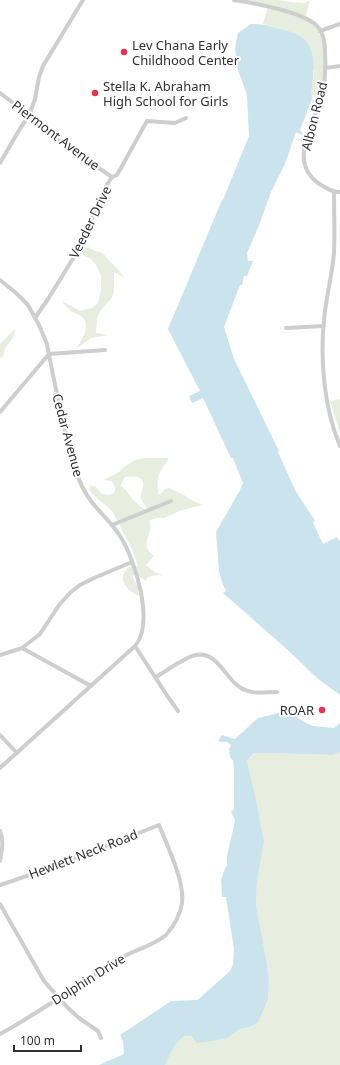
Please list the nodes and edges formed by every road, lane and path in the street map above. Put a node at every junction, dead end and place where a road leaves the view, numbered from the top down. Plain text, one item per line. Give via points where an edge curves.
1 (83, 0) edge
2 (234, 0) edge
3 (340, 24) edge
4 (320, 31) junction
5 (340, 66) edge
6 (325, 68) junction
7 (0, 93) edge
8 (29, 116) junction
9 (186, 118) dead end
10 (0, 163) edge
11 (112, 177) junction
12 (334, 192) junction
13 (340, 192) edge
14 (0, 280) edge
15 (35, 318) junction
16 (324, 326) junction
17 (286, 328) dead end
18 (105, 350) dead end
19 (49, 354) junction
20 (0, 412) edge
21 (340, 446) edge
22 (171, 502) dead end
23 (112, 526) junction
24 (132, 562) junction
25 (135, 646) junction
26 (22, 648) junction
27 (0, 655) edge
28 (156, 678) junction
29 (91, 686) junction
30 (277, 692) dead end
31 (178, 711) dead end
32 (0, 735) edge
33 (17, 752) junction
34 (0, 768) edge
35 (0, 831) edge
36 (162, 832) joint
37 (0, 861) edge
38 (0, 885) edge
39 (0, 904) edge
40 (58, 998) junction
41 (0, 1034) edge
42 (101, 1038) dead end

1 - 8 street via 43,66
2 - 4 street via 303,17 315,24
3 - 4 street
4 - 6 street, Albon Road via 324,42
5 - 6 street
6 - 12 street, Albon Road via 321,97 304,147 304,156 305,167 312,177
7 - 8 street, Piermont Avenue
8 - 10 street
8 - 11 street, Piermont Avenue via 65,145
9 - 11 street, Veeder Drive via 175,123 147,121 117,175
11 - 15 street, Veeder Drive via 77,252
12 - 13 street
12 - 16 street via 334,252
14 - 15 street, Cedar Avenue via 28,305
15 - 19 street, Cedar Avenue
16 - 17 street
16 - 21 street via 325,388
18 - 19 street
19 - 20 street
19 - 23 street, Cedar Avenue via 67,442 77,475 90,500
22 - 23 street
23 - 24 street, Cedar Avenue via 121,537
24 - 25 street, Cedar Avenue via 140,586 143,612 142,631
24 - 26 street via 94,578 71,592 40,634
25 - 28 street
25 - 29 street, Cedar Avenue
26 - 27 street
26 - 29 street
28 - 30 street via 188,658 202,655 215,660 241,688 256,693
28 - 31 street
29 - 33 street, Cedar Avenue
32 - 33 street
33 - 34 street, Cedar Avenue
35 - 37 street via 3,850
36 - 38 street, Hewlett Neck Road via 159,825
36 - 40 street, Dolphin Drive via 182,888 182,903 176,921 157,942 119,959
39 - 40 street via 44,981
40 - 41 street, Dolphin Drive
40 - 42 street via 79,1018 96,1029

